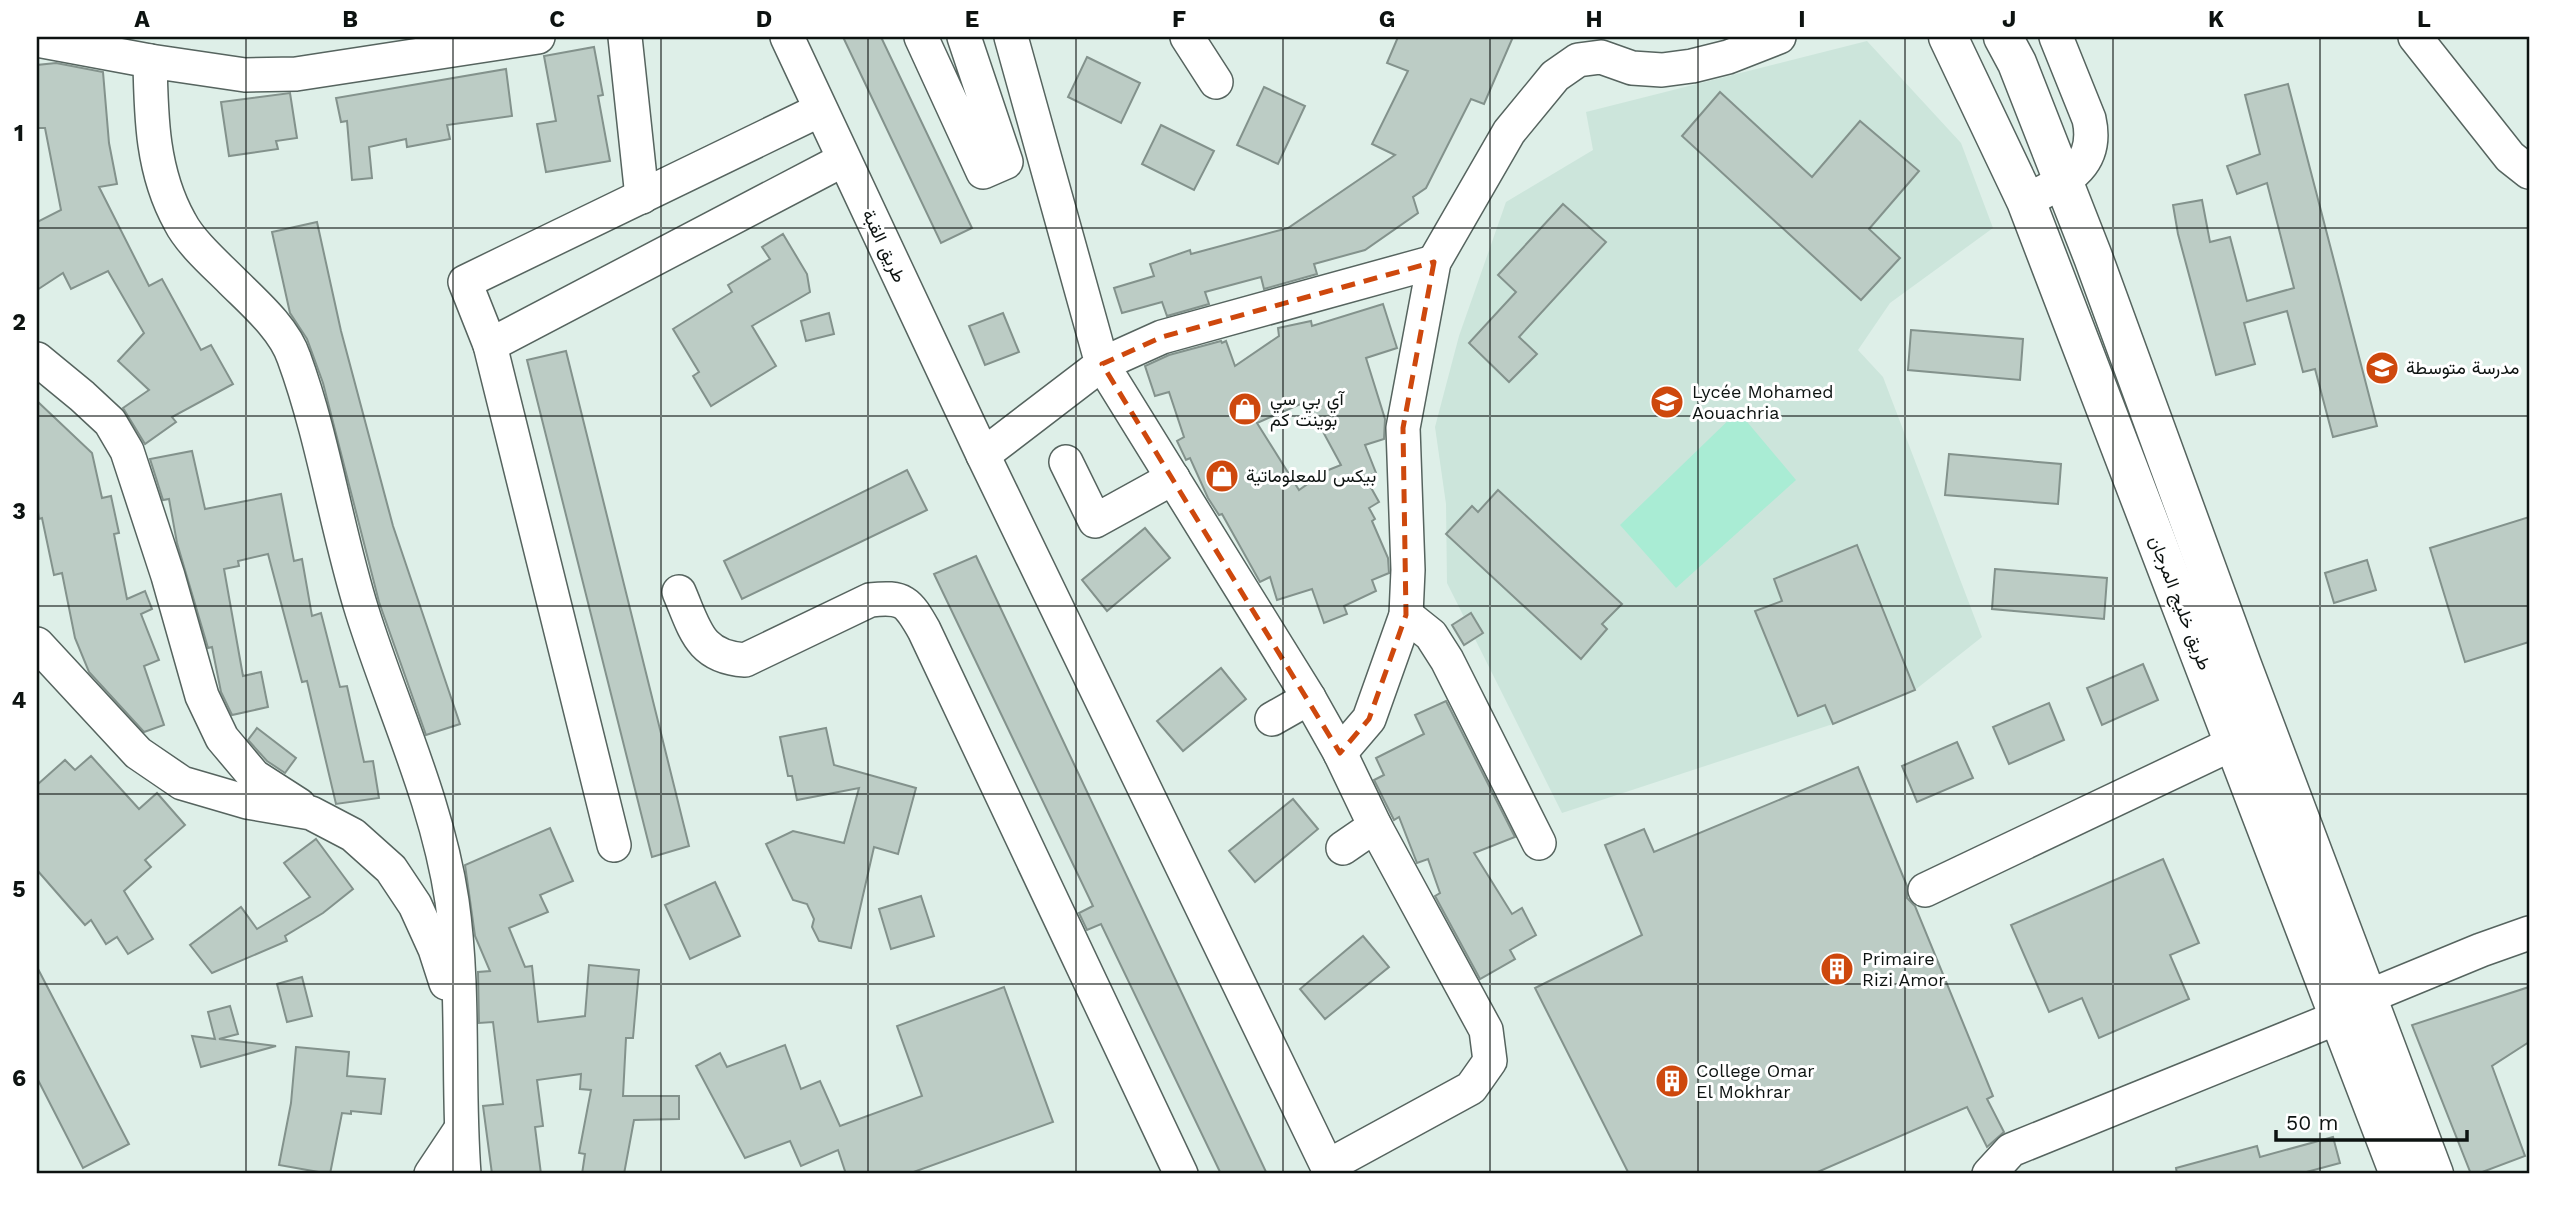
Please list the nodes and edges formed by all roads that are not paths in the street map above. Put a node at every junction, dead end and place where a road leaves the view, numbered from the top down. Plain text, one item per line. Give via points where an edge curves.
1 (538, 37) edge
2 (625, 37) edge
3 (786, 37) edge
4 (921, 37) edge
5 (964, 37) edge
6 (1011, 37) edge
7 (1187, 37) edge
8 (1779, 37) edge
9 (1948, 37) edge
10 (2003, 37) edge
11 (2056, 37) edge
12 (2416, 37) edge
13 (37, 40) edge
14 (1591, 47) edge
15 (150, 61) junction
16 (1216, 82) dead end
17 (820, 110) junction
18 (843, 160) junction
19 (2529, 172) edge
20 (2063, 182) junction
21 (642, 197) junction
22 (2026, 201) junction
23 (1434, 262) junction
24 (490, 345) junction
25 (37, 359) edge
26 (1102, 364) junction
27 (983, 456) junction
28 (1066, 462) dead end
29 (1174, 478) junction
30 (679, 592) dead end
31 (1406, 615) junction
32 (37, 644) edge
33 (2226, 672) junction
34 (1309, 698) junction
35 (1272, 719) dead end
36 (2234, 743) junction
37 (1340, 753) junction
38 (311, 814) junction
39 (1375, 826) junction
40 (1539, 843) dead end
41 (614, 845) dead end
42 (1343, 848) dead end
43 (1925, 890) dead end
44 (2529, 933) edge
45 (2353, 1007) junction
46 (462, 1035) junction
47 (461, 1129) junction
48 (1329, 1170) edge
49 (431, 1174) edge
50 (464, 1174) edge
51 (1181, 1174) edge
52 (1989, 1174) edge
53 (2399, 1174) edge
54 (2434, 1174) edge

1 - 15 street via 296,74 245,75
2 - 21 street
3 - 17 street, طريق القبة
4 - 5 street via 983,172 1006,162
6 - 26 street
7 - 16 street
8 - 14 street via 1728,57 1661,70 1632,68
9 - 22 main road, طريق خليج المرجان
10 - 20 main road, طريق خليج المرجان
11 - 20 street via 2092,133 2082,164
12 - 19 street via 2510,157
13 - 15 street
14 - 23 street via 1555,76 1517,123
15 - 46 street via 152,134 161,181 181,225 263,312 291,349 307,392 362,610 437,833 452,901
17 - 18 street, طريق القبة
17 - 21 street
18 - 24 street
18 - 27 street, طريق القبة
20 - 22 street
20 - 33 main road, طريق خليج المرجان via 2093,257
21 - 24 street via 465,282
22 - 33 main road, طريق خليج المرجان
23 - 26 street via 1162,337
23 - 31 street via 1403,428
24 - 41 street
25 - 38 street via 110,422 127,451 202,696 222,738 254,776
26 - 27 street
26 - 29 street
27 - 48 street, طريق القبة
28 - 29 street via 1095,521
29 - 34 street
30 - 51 street via 699,638 727,659 745,660 870,600 890,598 911,606
31 - 37 street via 1369,719
31 - 40 street via 1432,635 1447,660
32 - 38 street via 138,753 182,783
33 - 36 main road, طريق خليج المرجان
33 - 45 main road, طريق خليج المرجان
34 - 35 street
34 - 37 street
36 - 43 street
36 - 45 main road, طريق خليج المرجان
37 - 39 street
38 - 46 street via 353,835 391,869 415,905 435,949
39 - 42 street
39 - 48 street via 1486,1030 1490,1061 1471,1088
44 - 45 street
45 - 52 street via 2011,1150
45 - 53 main road, طريق خليج المرجان
45 - 54 main road, طريق خليج المرجان
46 - 47 street
47 - 49 street
47 - 50 street

